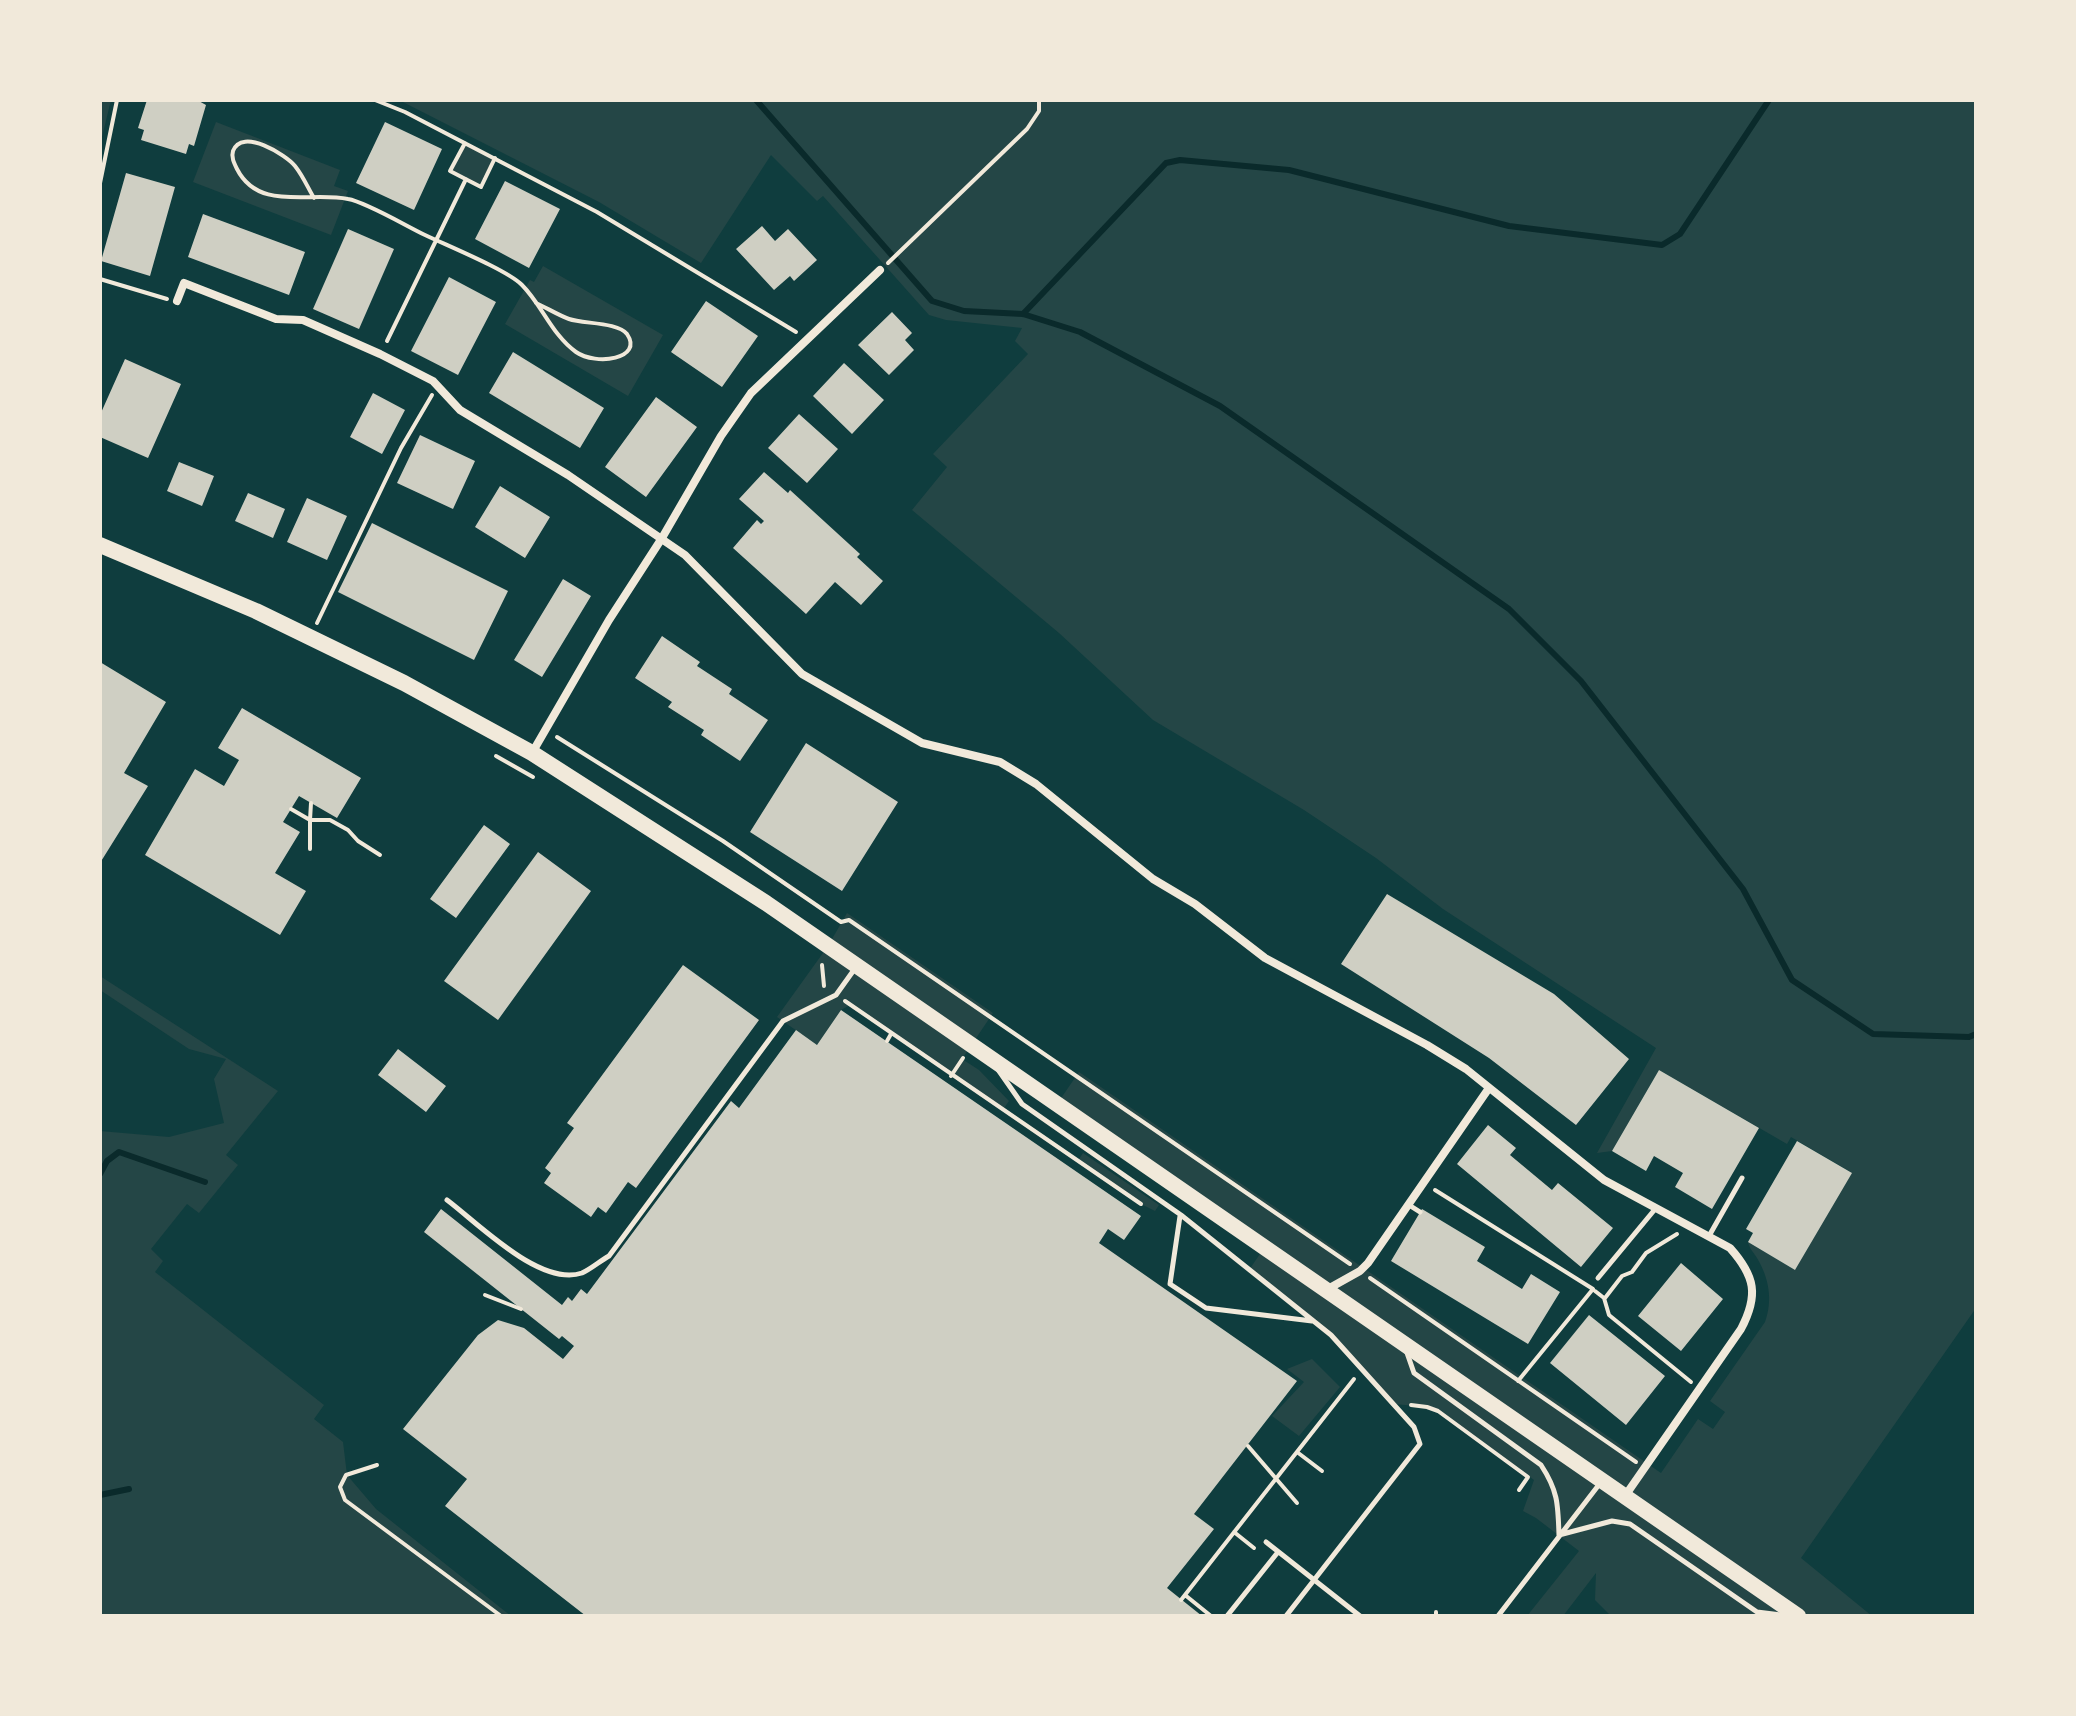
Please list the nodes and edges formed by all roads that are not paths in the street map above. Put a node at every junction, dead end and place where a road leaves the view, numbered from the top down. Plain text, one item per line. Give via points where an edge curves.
1 (880, 270) road end
2 (177, 301) road end
3 (662, 538) junction
4 (100, 545) edge
5 (532, 753) junction
6 (857, 966) junction
7 (990, 1058) junction
8 (1489, 1088) junction
9 (1742, 1178) dead end
10 (447, 1200) dead end
11 (1409, 1205) junction
12 (1656, 1208) junction
13 (1420, 1212) dead end
14 (1181, 1215) junction
15 (1709, 1236) junction
16 (1598, 1278) dead end
17 (1326, 1290) junction
18 (1313, 1322) junction
19 (1403, 1343) junction
20 (1602, 1481) junction
21 (1625, 1496) junction
22 (1559, 1535) junction
23 (1266, 1542) dead end
24 (1278, 1552) junction
25 (1314, 1580) junction
26 (1351, 1613) edge
27 (1227, 1616) edge
28 (1286, 1616) edge
29 (1360, 1616) edge
30 (1498, 1616) edge
31 (1792, 1616) edge
32 (1798, 1616) edge

1 - 3 street via 751,393
2 - 3 street via 184,283 276,319 303,320 380,354 433,381 460,410
3 - 5 street
3 - 8 street via 705,574 802,674 922,743 1000,762 1265,958 1427,1045
4 - 5 main road via 256,611
5 - 6 main road
6 - 7 main road
6 - 10 lane via 836,995 783,1021 609,1256 581,1273 555,1275 534,1267
7 - 14 lane via 1022,1104
7 - 17 main road
8 - 11 street
8 - 12 street via 1604,1180
9 - 15 lane
11 - 13 lane
11 - 17 street via 1360,1271
12 - 15 street
12 - 16 lane
14 - 18 lane
14 - 18 lane via 1170,1284 1206,1308
15 - 21 street via 1745,1265 1753,1286 1752,1309
17 - 19 main road
18 - 25 lane via 1414,1427 1420,1444
19 - 20 main road
19 - 22 lane via 1414,1373 1541,1465 1558,1499
20 - 21 main road
20 - 22 lane
21 - 32 main road
22 - 30 lane
22 - 31 lane via 1612,1521 1630,1524 1757,1612
23 - 24 lane
24 - 25 lane
24 - 27 lane
25 - 26 lane
25 - 28 lane
26 - 29 lane

